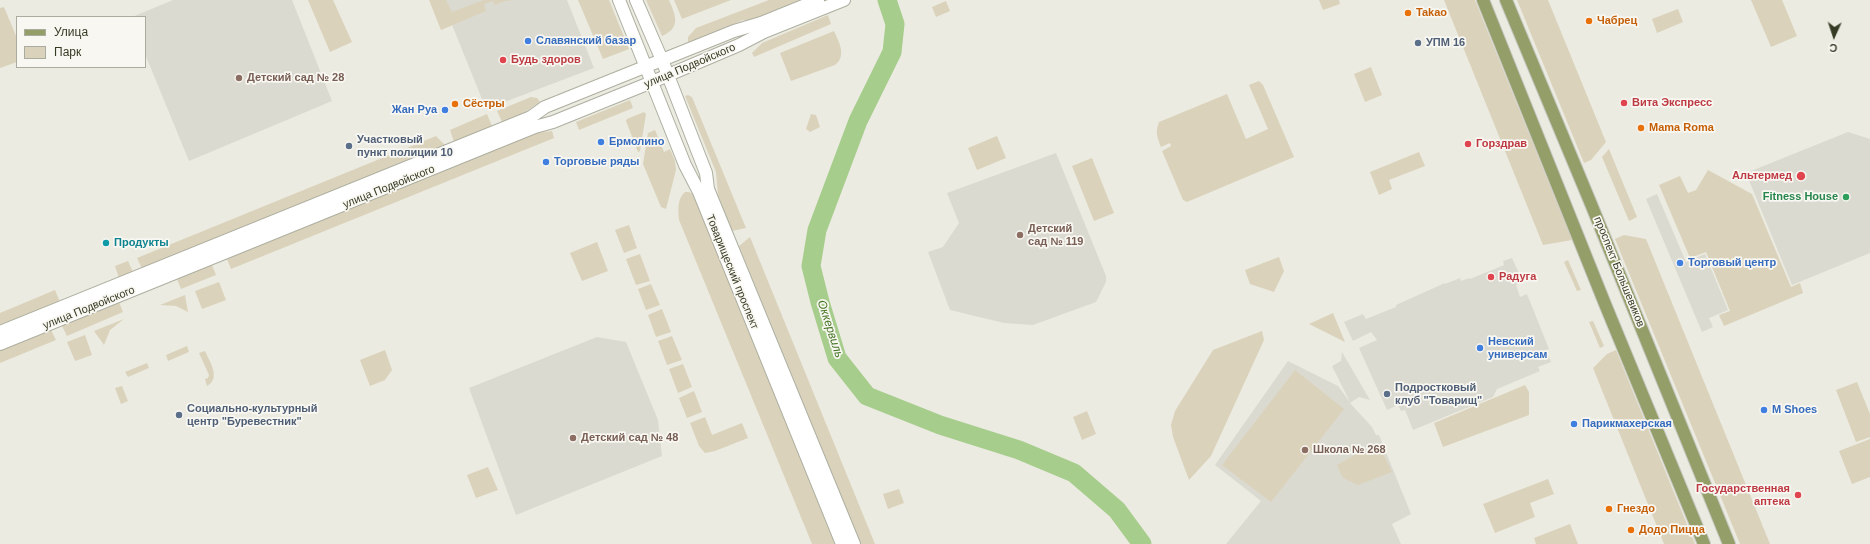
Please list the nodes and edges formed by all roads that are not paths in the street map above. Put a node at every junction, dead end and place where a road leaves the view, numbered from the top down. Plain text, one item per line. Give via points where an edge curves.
1 (619, 0) edge
2 (636, 0) edge
3 (818, 0) edge
4 (844, 0) edge
5 (1483, 0) edge
6 (1506, 0) edge
7 (662, 60) junction
8 (646, 66) junction
9 (668, 76) junction
10 (652, 82) junction
11 (0, 332) edge
12 (0, 344) edge
13 (842, 544) edge
14 (854, 544) edge
15 (1704, 544) edge
16 (1729, 544) edge

1 - 8 street, Товарищеский проспект
2 - 7 street, Товарищеский проспект
3 - 7 street, улица Подвойского
4 - 9 street, улица Подвойского via 764,32
5 - 15 main road
6 - 16 main road, проспект Большевиков
7 - 8 street, улица Подвойского
7 - 9 street, Товарищеский проспект
8 - 10 street, Товарищеский проспект
8 - 11 street, улица Подвойского via 546,107 531,117
9 - 10 street, улица Подвойского
9 - 14 street, Товарищеский проспект via 706,174 708,189
10 - 12 street, улица Подвойского
10 - 13 street, Товарищеский проспект via 685,165 700,192

